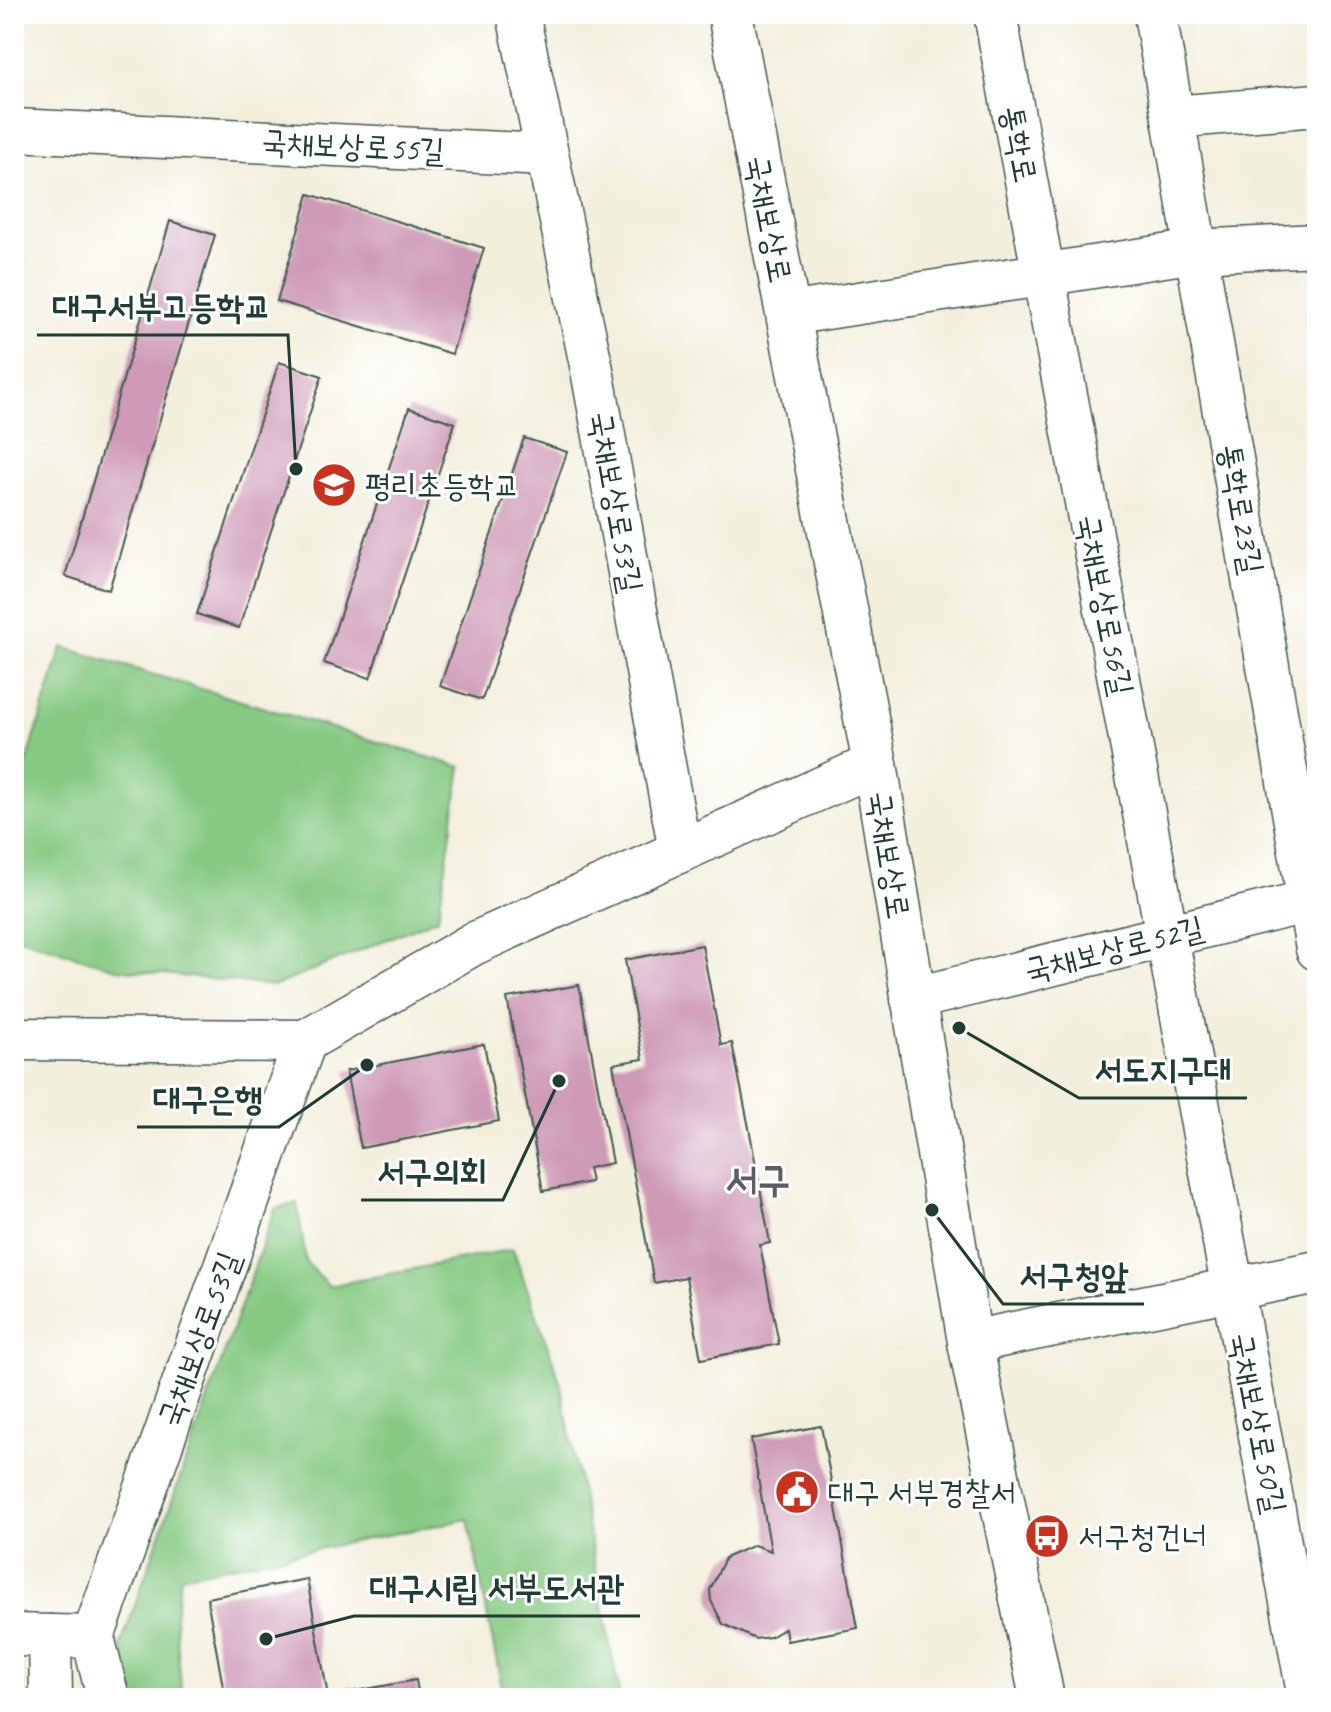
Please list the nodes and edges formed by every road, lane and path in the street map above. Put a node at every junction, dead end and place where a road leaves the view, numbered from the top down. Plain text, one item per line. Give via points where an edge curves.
1 (518, 14) edge
2 (730, 14) edge
3 (995, 14) edge
4 (1155, 14) edge
5 (1317, 105) edge
6 (1173, 117) junction
7 (14, 130) edge
8 (547, 155) junction
9 (1317, 245) edge
10 (1196, 251) junction
11 (1043, 275) junction
12 (788, 314) junction
13 (875, 764) junction
14 (680, 851) junction
15 (1312, 900) edge
16 (1167, 936) junction
17 (1317, 949) edge
18 (912, 999) junction
19 (14, 1039) edge
20 (305, 1041) junction
21 (1317, 1272) edge
22 (1233, 1289) junction
23 (970, 1342) junction
24 (32, 1636) edge
25 (93, 1637) junction
26 (51, 1698) edge
27 (108, 1698) edge
28 (1042, 1698) edge
29 (1309, 1698) edge

1 - 8 street
2 - 12 main road, 국채보상로
3 - 11 street, 통학로
4 - 6 street, 통학로23길
5 - 6 street
6 - 10 street, 통학로23길
7 - 8 street, 국채보상로55길
8 - 14 street, 국채보상로53길
9 - 10 street
10 - 11 street
10 - 15 street, 통학로23길
11 - 12 street
11 - 16 street, 국채보상로56길
12 - 13 main road, 국채보상로
13 - 14 street
13 - 18 main road, 국채보상로
14 - 20 street via 473,944
15 - 16 street, 국채보상로52길
15 - 17 street, 통학로23길
16 - 18 street, 국채보상로52길
16 - 22 street, 국채보상로50길
18 - 23 main road, 국채보상로
19 - 20 street
20 - 25 street, 국채보상로53길
21 - 22 street, 국채보상로50길
22 - 23 street, 국채보상로50길
22 - 29 street, 국채보상로50길
23 - 28 main road, 국채보상로
24 - 25 street
24 - 26 street
25 - 27 street

